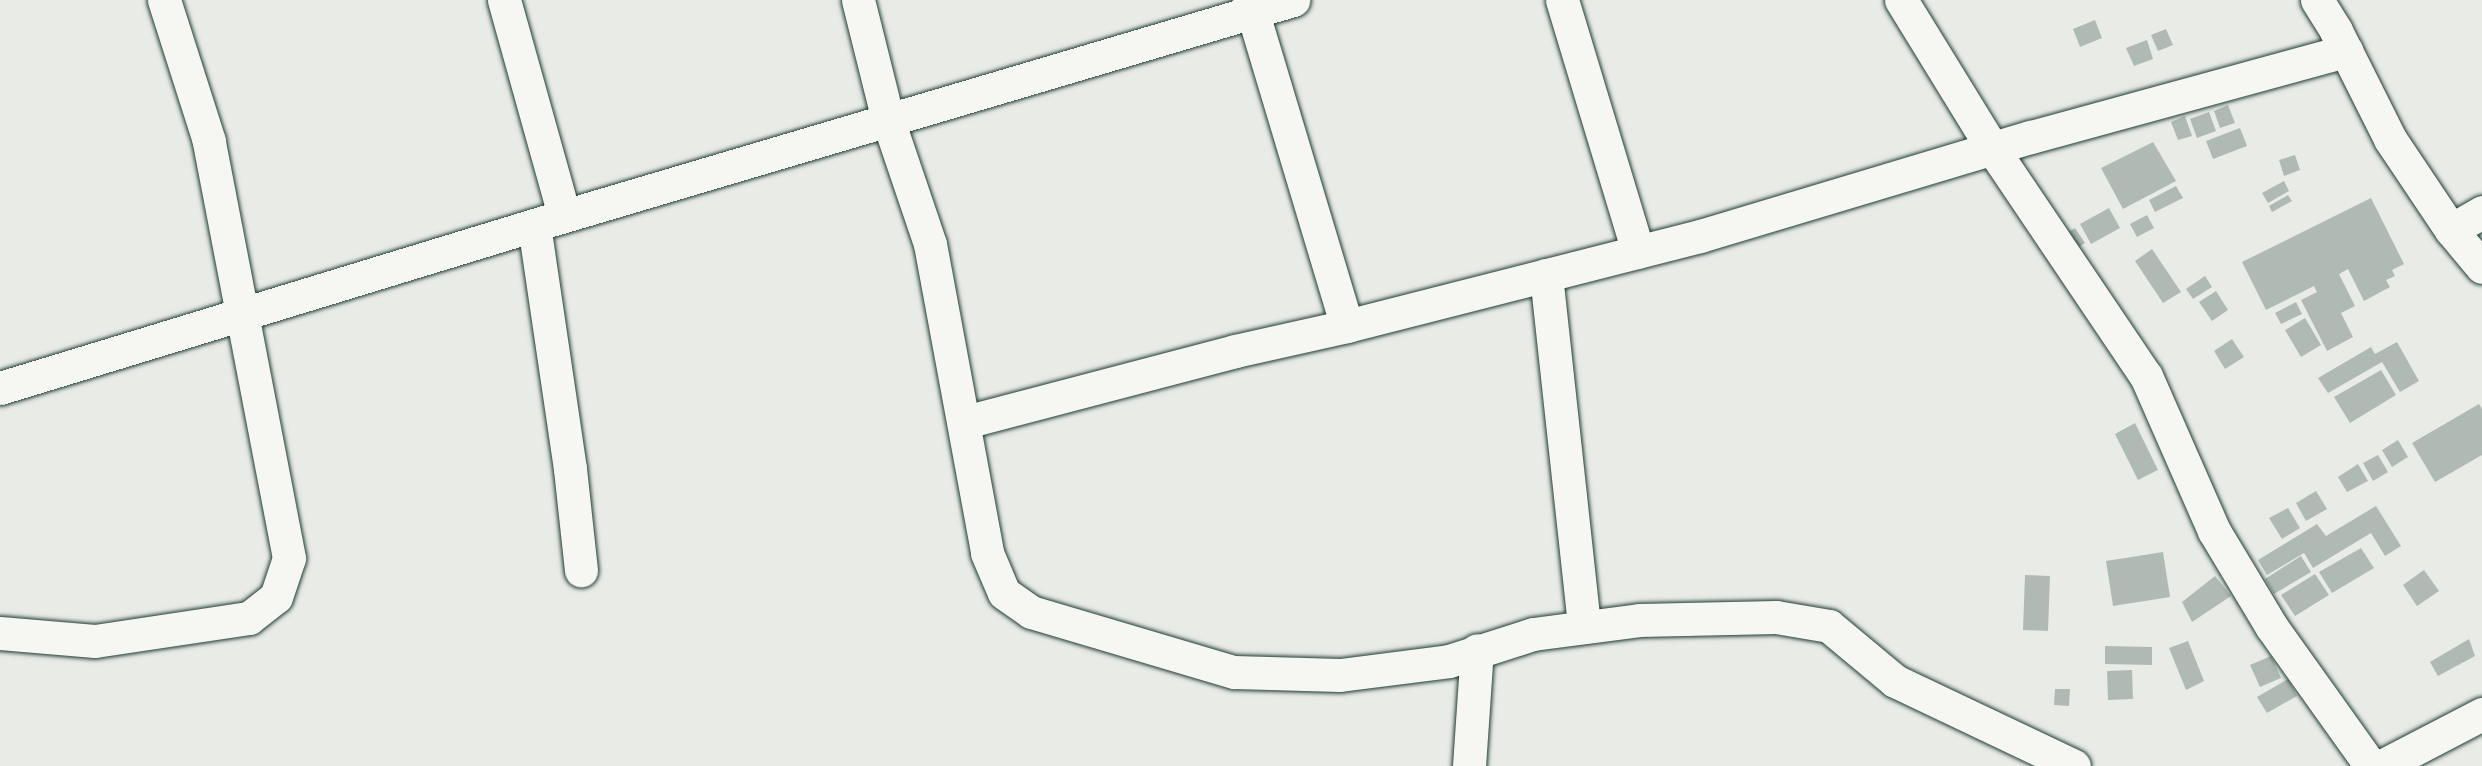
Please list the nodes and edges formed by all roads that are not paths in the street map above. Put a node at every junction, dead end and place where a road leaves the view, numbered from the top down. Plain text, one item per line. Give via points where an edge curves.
1 (164, 0) edge
2 (504, 0) edge
3 (858, 0) edge
4 (1293, 0) edge
5 (1562, 0) edge
6 (1901, 0) edge
7 (2317, 0) edge
8 (1251, 6) edge
9 (2346, 51) junction
10 (888, 120) junction
11 (1992, 148) junction
12 (2482, 212) edge
13 (549, 220) junction
14 (2451, 230) junction
15 (1638, 252) junction
16 (2482, 267) edge
17 (1546, 275) junction
18 (240, 313) junction
19 (1347, 326) junction
20 (0, 388) edge
21 (965, 422) junction
22 (581, 570) dead end
23 (1584, 627) junction
24 (0, 633) edge
25 (1477, 650) junction
26 (2482, 714) edge
27 (1468, 766) edge
28 (2074, 766) edge
29 (2371, 766) edge
30 (2382, 766) edge

1 - 18 street via 209,141
2 - 13 street
3 - 10 street
4 - 8 street
5 - 15 street
6 - 11 street
7 - 9 street
8 - 10 street
8 - 19 street
9 - 11 street
9 - 14 street via 2390,140
10 - 13 street
10 - 21 street via 930,244
11 - 15 street
11 - 29 street via 2146,375 2214,531 2271,626
12 - 14 street
13 - 18 street
13 - 22 street
14 - 16 street
15 - 17 street
17 - 19 street
17 - 23 street
18 - 20 street
18 - 24 street via 289,558 276,597 249,618 95,641
19 - 21 street via 1235,351
21 - 25 street via 987,553 1004,593 1031,612 1234,672 1340,675 1449,661
23 - 25 street via 1533,634
23 - 28 street via 1639,620 1776,617 1828,626 1895,681
25 - 27 street
26 - 30 street

